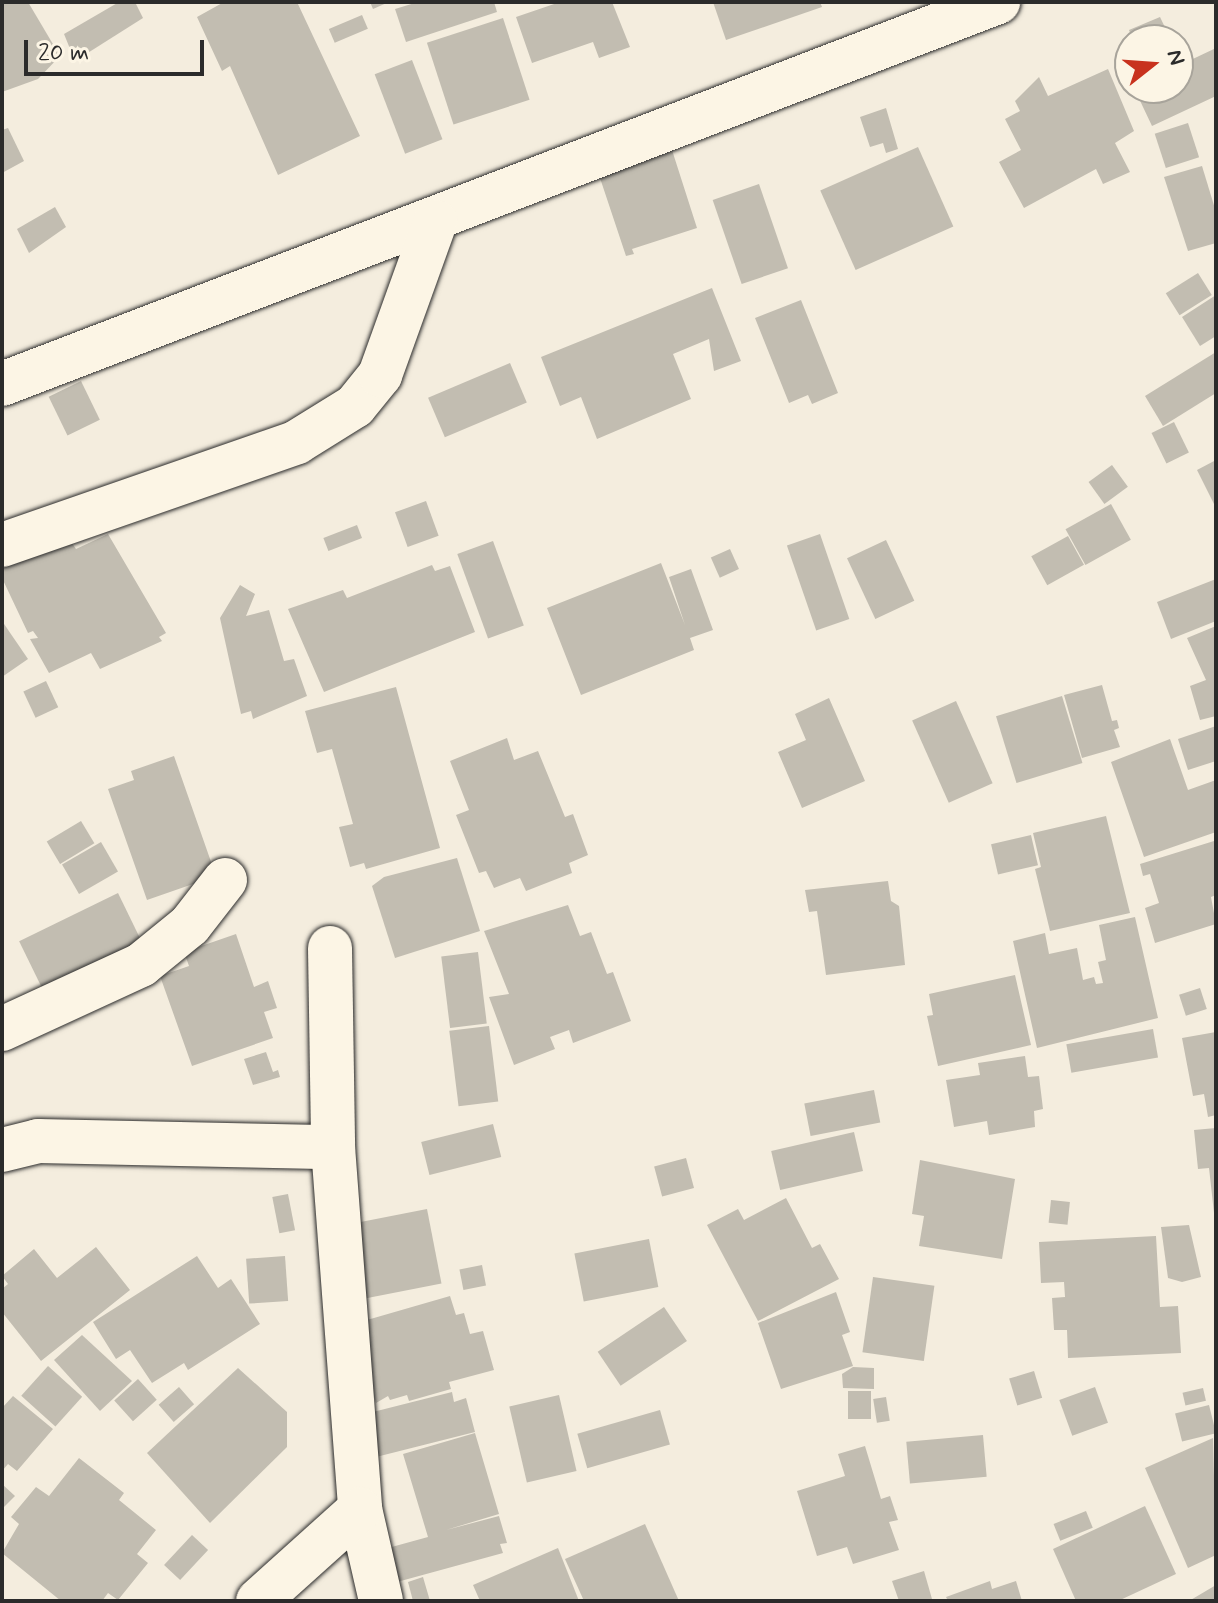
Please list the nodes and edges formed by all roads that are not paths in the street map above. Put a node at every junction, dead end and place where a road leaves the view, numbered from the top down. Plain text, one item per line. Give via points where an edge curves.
1 (998, 2) edge
2 (948, 10) edge
3 (435, 222) junction
4 (2, 384) edge
5 (2, 545) edge
6 (225, 880) dead end
7 (330, 948) dead end
8 (2, 1029) edge
9 (333, 1147) junction
10 (2, 1150) edge
11 (360, 1509) junction
12 (258, 1601) edge
13 (381, 1601) edge

1 - 2 street
2 - 3 street
3 - 4 street
3 - 5 street via 380,375 343,415 297,442
6 - 8 street via 190,925 141,965
7 - 9 street
9 - 10 street via 38,1141
9 - 11 street
11 - 12 street
11 - 13 street

